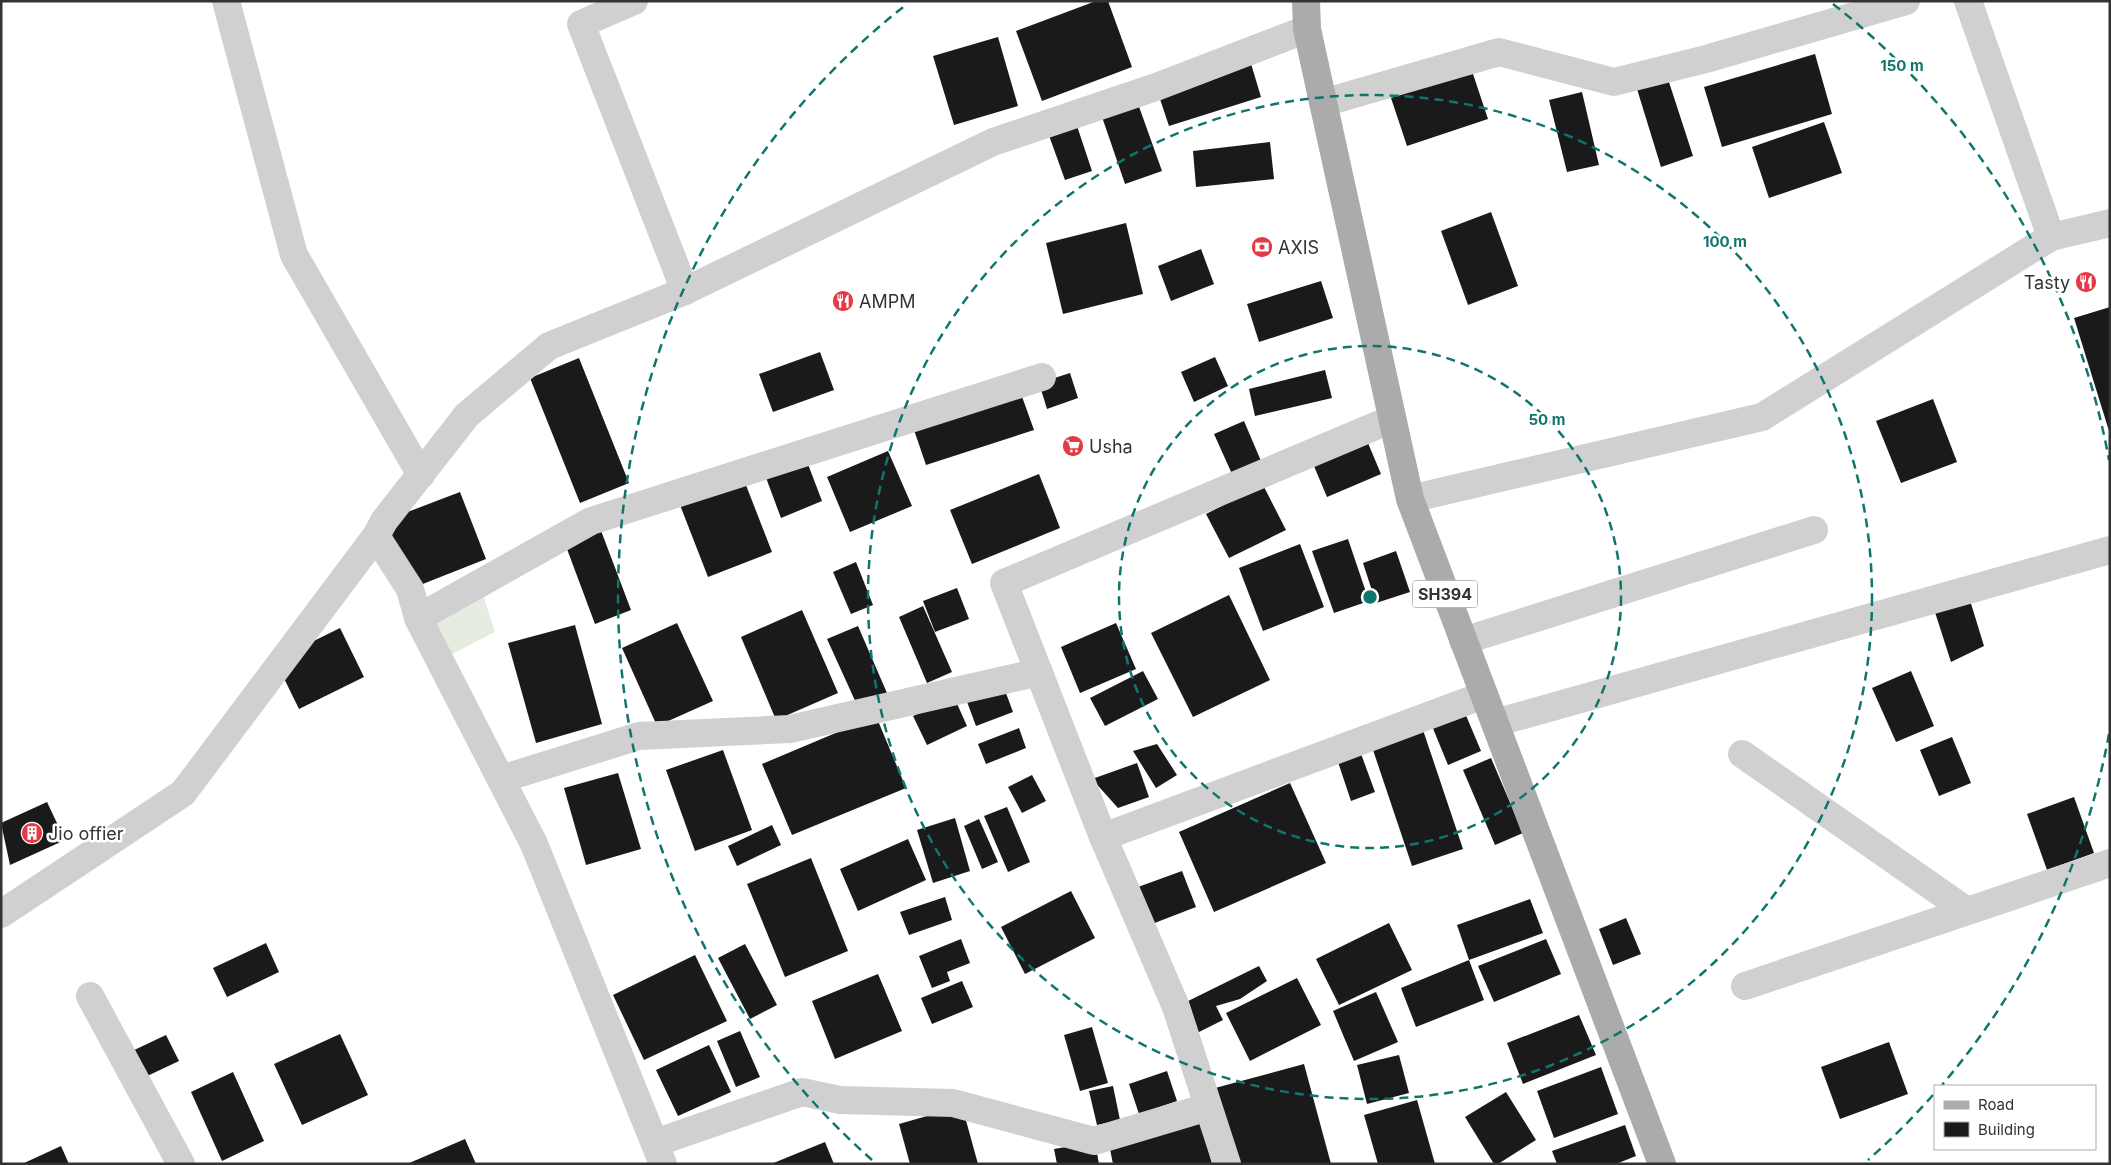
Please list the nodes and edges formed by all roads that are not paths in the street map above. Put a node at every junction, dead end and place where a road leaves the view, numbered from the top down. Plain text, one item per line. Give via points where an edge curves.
1 (226, 1) edge
2 (634, 1) edge
3 (1306, 1) edge
4 (1906, 1) edge
5 (1968, 1) edge
6 (1307, 29) junction
7 (1323, 103) junction
8 (2110, 223) edge
9 (2052, 237) junction
10 (685, 291) junction
11 (1042, 377) dead end
12 (1392, 418) junction
13 (422, 475) junction
14 (1410, 499) junction
15 (1814, 530) dead end
16 (376, 536) junction
17 (2110, 550) edge
18 (418, 618) junction
19 (1463, 641) junction
20 (1039, 672) junction
21 (1484, 696) junction
22 (1495, 723) junction
23 (1742, 754) dead end
24 (501, 779) junction
25 (1103, 837) junction
26 (2110, 863) edge
27 (1966, 911) junction
28 (1, 914) edge
29 (1745, 986) dead end
30 (90, 996) dead end
31 (1208, 1107) junction
32 (659, 1153) edge
33 (181, 1164) edge
34 (1226, 1164) edge
35 (1662, 1164) edge

1 - 13 street via 294,255
2 - 10 street via 580,24
3 - 6 main road, SH394
4 - 7 street via 1614,82 1499,52
5 - 9 street
6 - 7 main road, SH394
6 - 10 street via 1156,87 993,142
7 - 12 main road, SH394
8 - 9 street
9 - 14 street via 1762,418
10 - 13 street via 549,346 467,416
11 - 18 street via 590,521
12 - 14 main road, SH394
12 - 20 street via 1004,583
13 - 16 street via 384,521
14 - 19 main road, SH394
15 - 19 street
16 - 18 street via 410,589
16 - 28 street via 184,793
17 - 22 street
18 - 24 street
19 - 21 main road, SH394
20 - 24 street via 790,730 639,736
20 - 25 street
21 - 22 main road, SH394
21 - 25 street
22 - 35 main road, SH394
23 - 27 street
24 - 32 street via 534,844
25 - 31 street via 1176,1007
26 - 27 street
27 - 29 street
30 - 33 street
31 - 32 street via 1094,1141 953,1103 840,1100 802,1092
31 - 34 street

